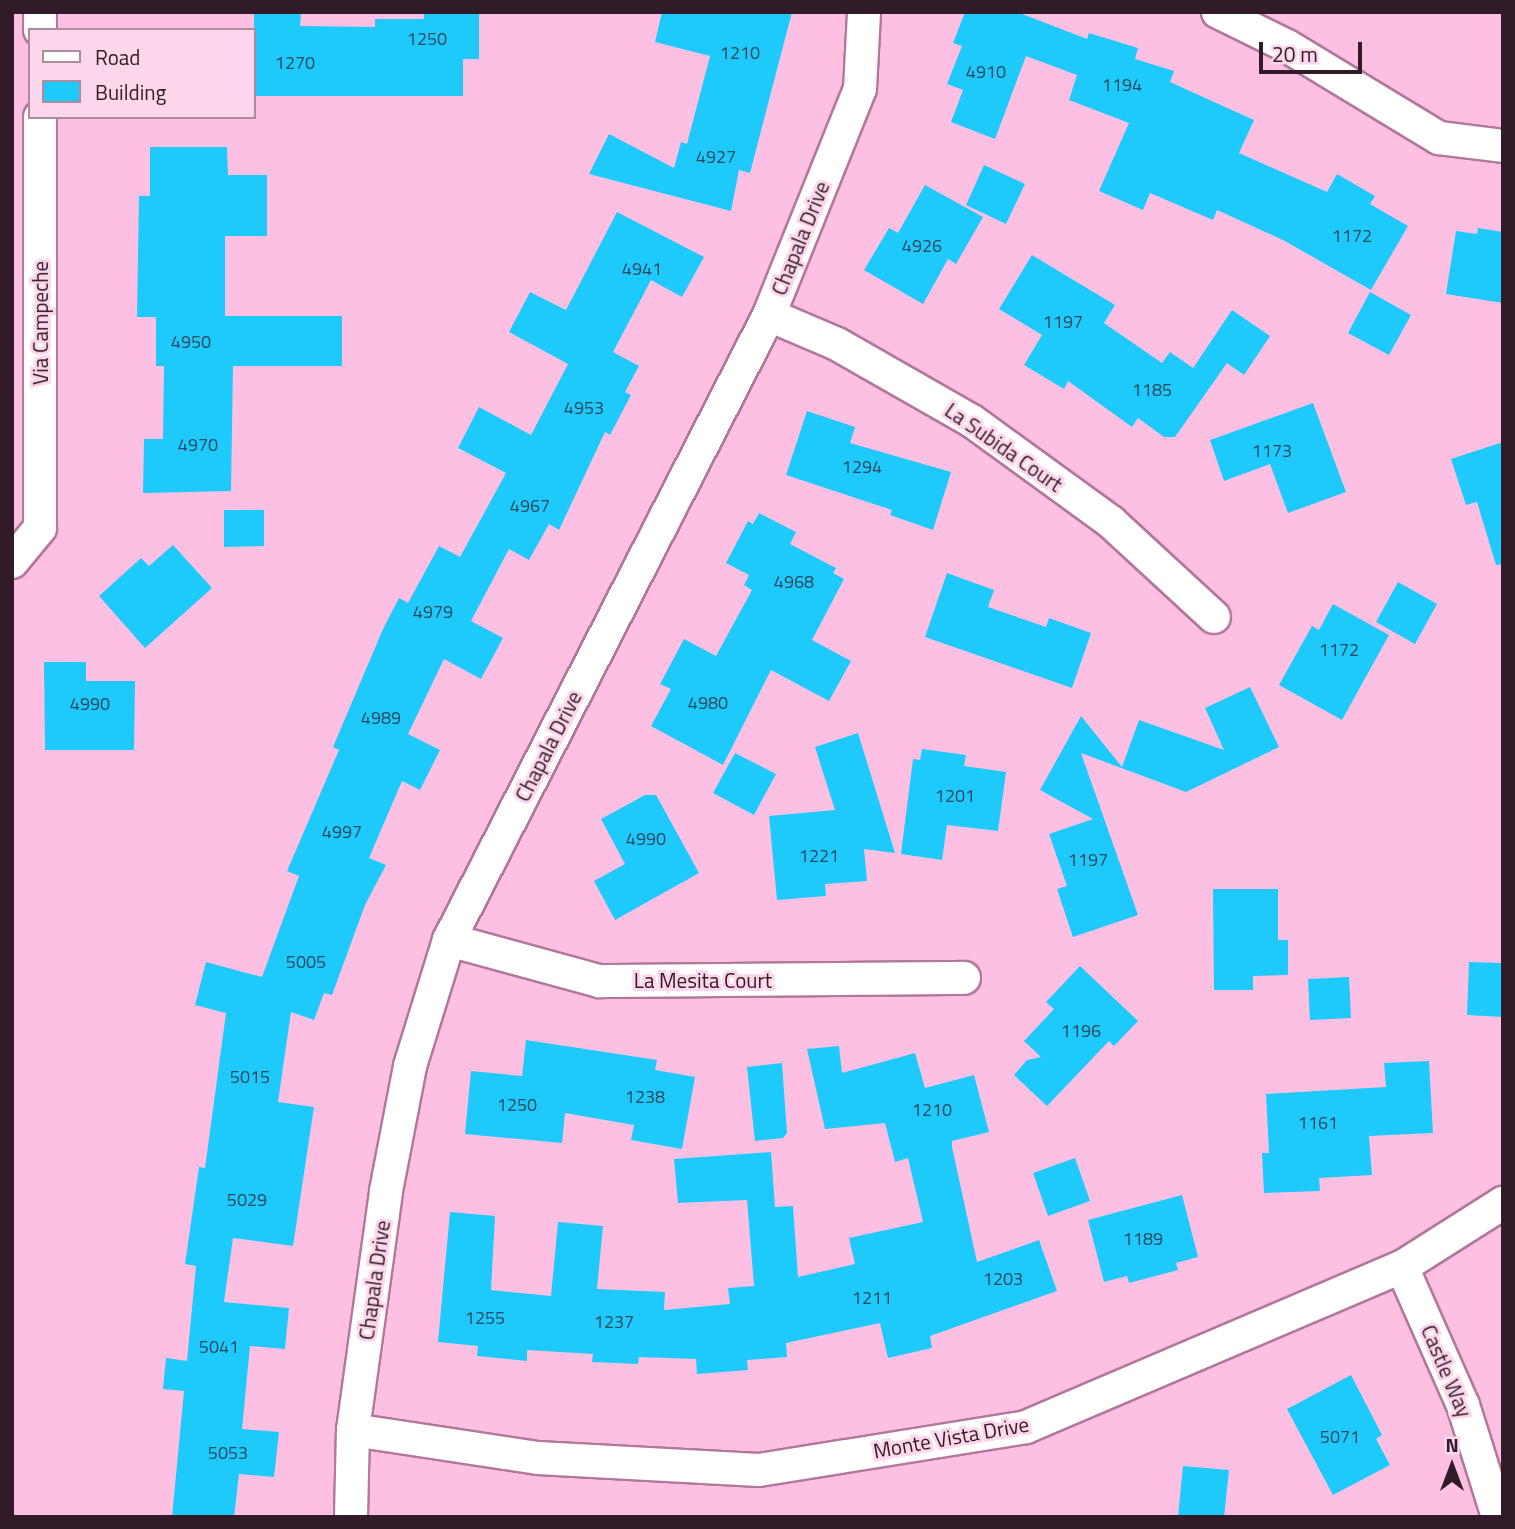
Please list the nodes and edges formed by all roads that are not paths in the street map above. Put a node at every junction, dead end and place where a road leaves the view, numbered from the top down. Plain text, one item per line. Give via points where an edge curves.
1 (864, 12) edge
2 (1218, 12) edge
3 (40, 119) edge
4 (1503, 146) edge
5 (769, 314) junction
6 (12, 562) edge
7 (1214, 617) dead end
8 (449, 940) junction
9 (964, 978) dead end
10 (1503, 1203) edge
11 (1402, 1267) junction
12 (353, 1430) junction
13 (351, 1517) edge
14 (1498, 1517) edge

1 - 5 street, Chapala Drive via 860,89
2 - 4 street via 1287,46 1439,138
3 - 6 street, Via Campeche via 40,528
5 - 7 street, La Subida Court via 836,344 972,421 1121,531
5 - 8 street, Chapala Drive
8 - 9 street, La Mesita Court via 599,981
8 - 12 street, Chapala Drive via 410,1066 386,1191
10 - 11 street, Monte Vista Drive
11 - 12 street, Monte Vista Drive via 1026,1427 760,1470 538,1458
11 - 14 street, Castle Way via 1463,1405
12 - 13 street, Chapala Drive

